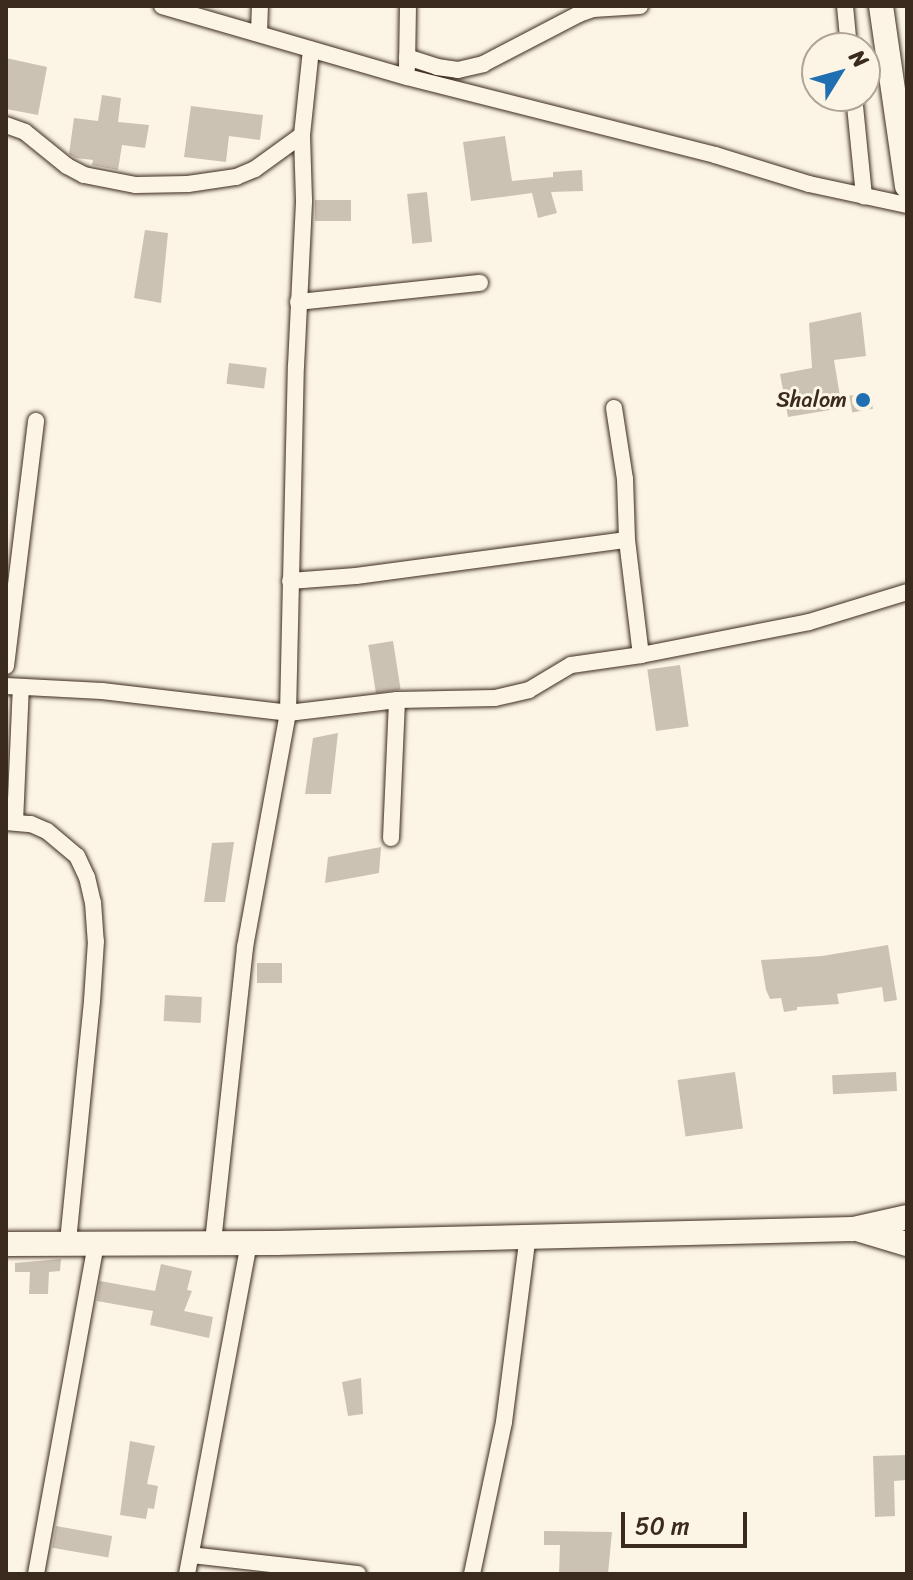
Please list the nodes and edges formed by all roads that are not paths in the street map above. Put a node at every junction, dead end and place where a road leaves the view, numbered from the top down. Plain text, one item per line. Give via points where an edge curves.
1 (162, 6) edge
2 (260, 6) edge
3 (408, 6) edge
4 (640, 6) edge
5 (845, 6) edge
6 (881, 6) edge
7 (847, 32) edge
8 (259, 33) junction
9 (311, 49) junction
10 (407, 57) junction
11 (407, 77) junction
12 (856, 112) edge
13 (6, 125) edge
14 (302, 135) junction
15 (907, 186) edge
16 (864, 197) junction
17 (907, 205) edge
18 (480, 283) dead end
19 (298, 302) junction
20 (614, 408) dead end
21 (36, 421) dead end
22 (627, 540) junction
23 (290, 581) junction
24 (907, 592) edge
25 (641, 655) junction
26 (6, 666) edge
27 (14, 687) edge
28 (397, 700) junction
29 (288, 713) junction
30 (10, 822) edge
31 (391, 838) dead end
32 (907, 1217) edge
33 (853, 1229) junction
34 (528, 1234) junction
35 (213, 1242) junction
36 (249, 1242) junction
37 (68, 1243) junction
38 (96, 1243) junction
39 (6, 1244) edge
40 (907, 1244) edge
41 (191, 1555) junction
42 (341, 1573) edge
43 (36, 1574) edge
44 (187, 1574) edge
45 (358, 1574) edge
46 (472, 1574) edge

1 - 8 street
2 - 8 street
3 - 10 street
4 - 10 street via 593,9 483,64 458,70
5 - 7 street
6 - 15 main road
8 - 9 street
9 - 11 street
9 - 14 street
10 - 11 street
11 - 16 street
12 - 16 street
13 - 14 street via 25,132 84,175 136,185 236,177
14 - 19 street
16 - 17 street
18 - 19 street
19 - 23 street
20 - 22 street
21 - 26 street
22 - 23 street
22 - 25 street
23 - 29 street
24 - 25 street via 809,622
25 - 28 street via 571,665 513,695
27 - 29 street via 102,691
27 - 30 street
28 - 29 street
28 - 31 street
29 - 35 street via 245,947
30 - 37 street via 47,831 77,856 93,902 92,1001
32 - 33 main road
33 - 34 main road
33 - 40 main road
34 - 36 main road
34 - 46 street via 504,1422
35 - 36 main road
35 - 38 main road
36 - 41 street
37 - 38 main road
37 - 39 main road
38 - 43 street
41 - 42 street
41 - 44 street
42 - 45 street

